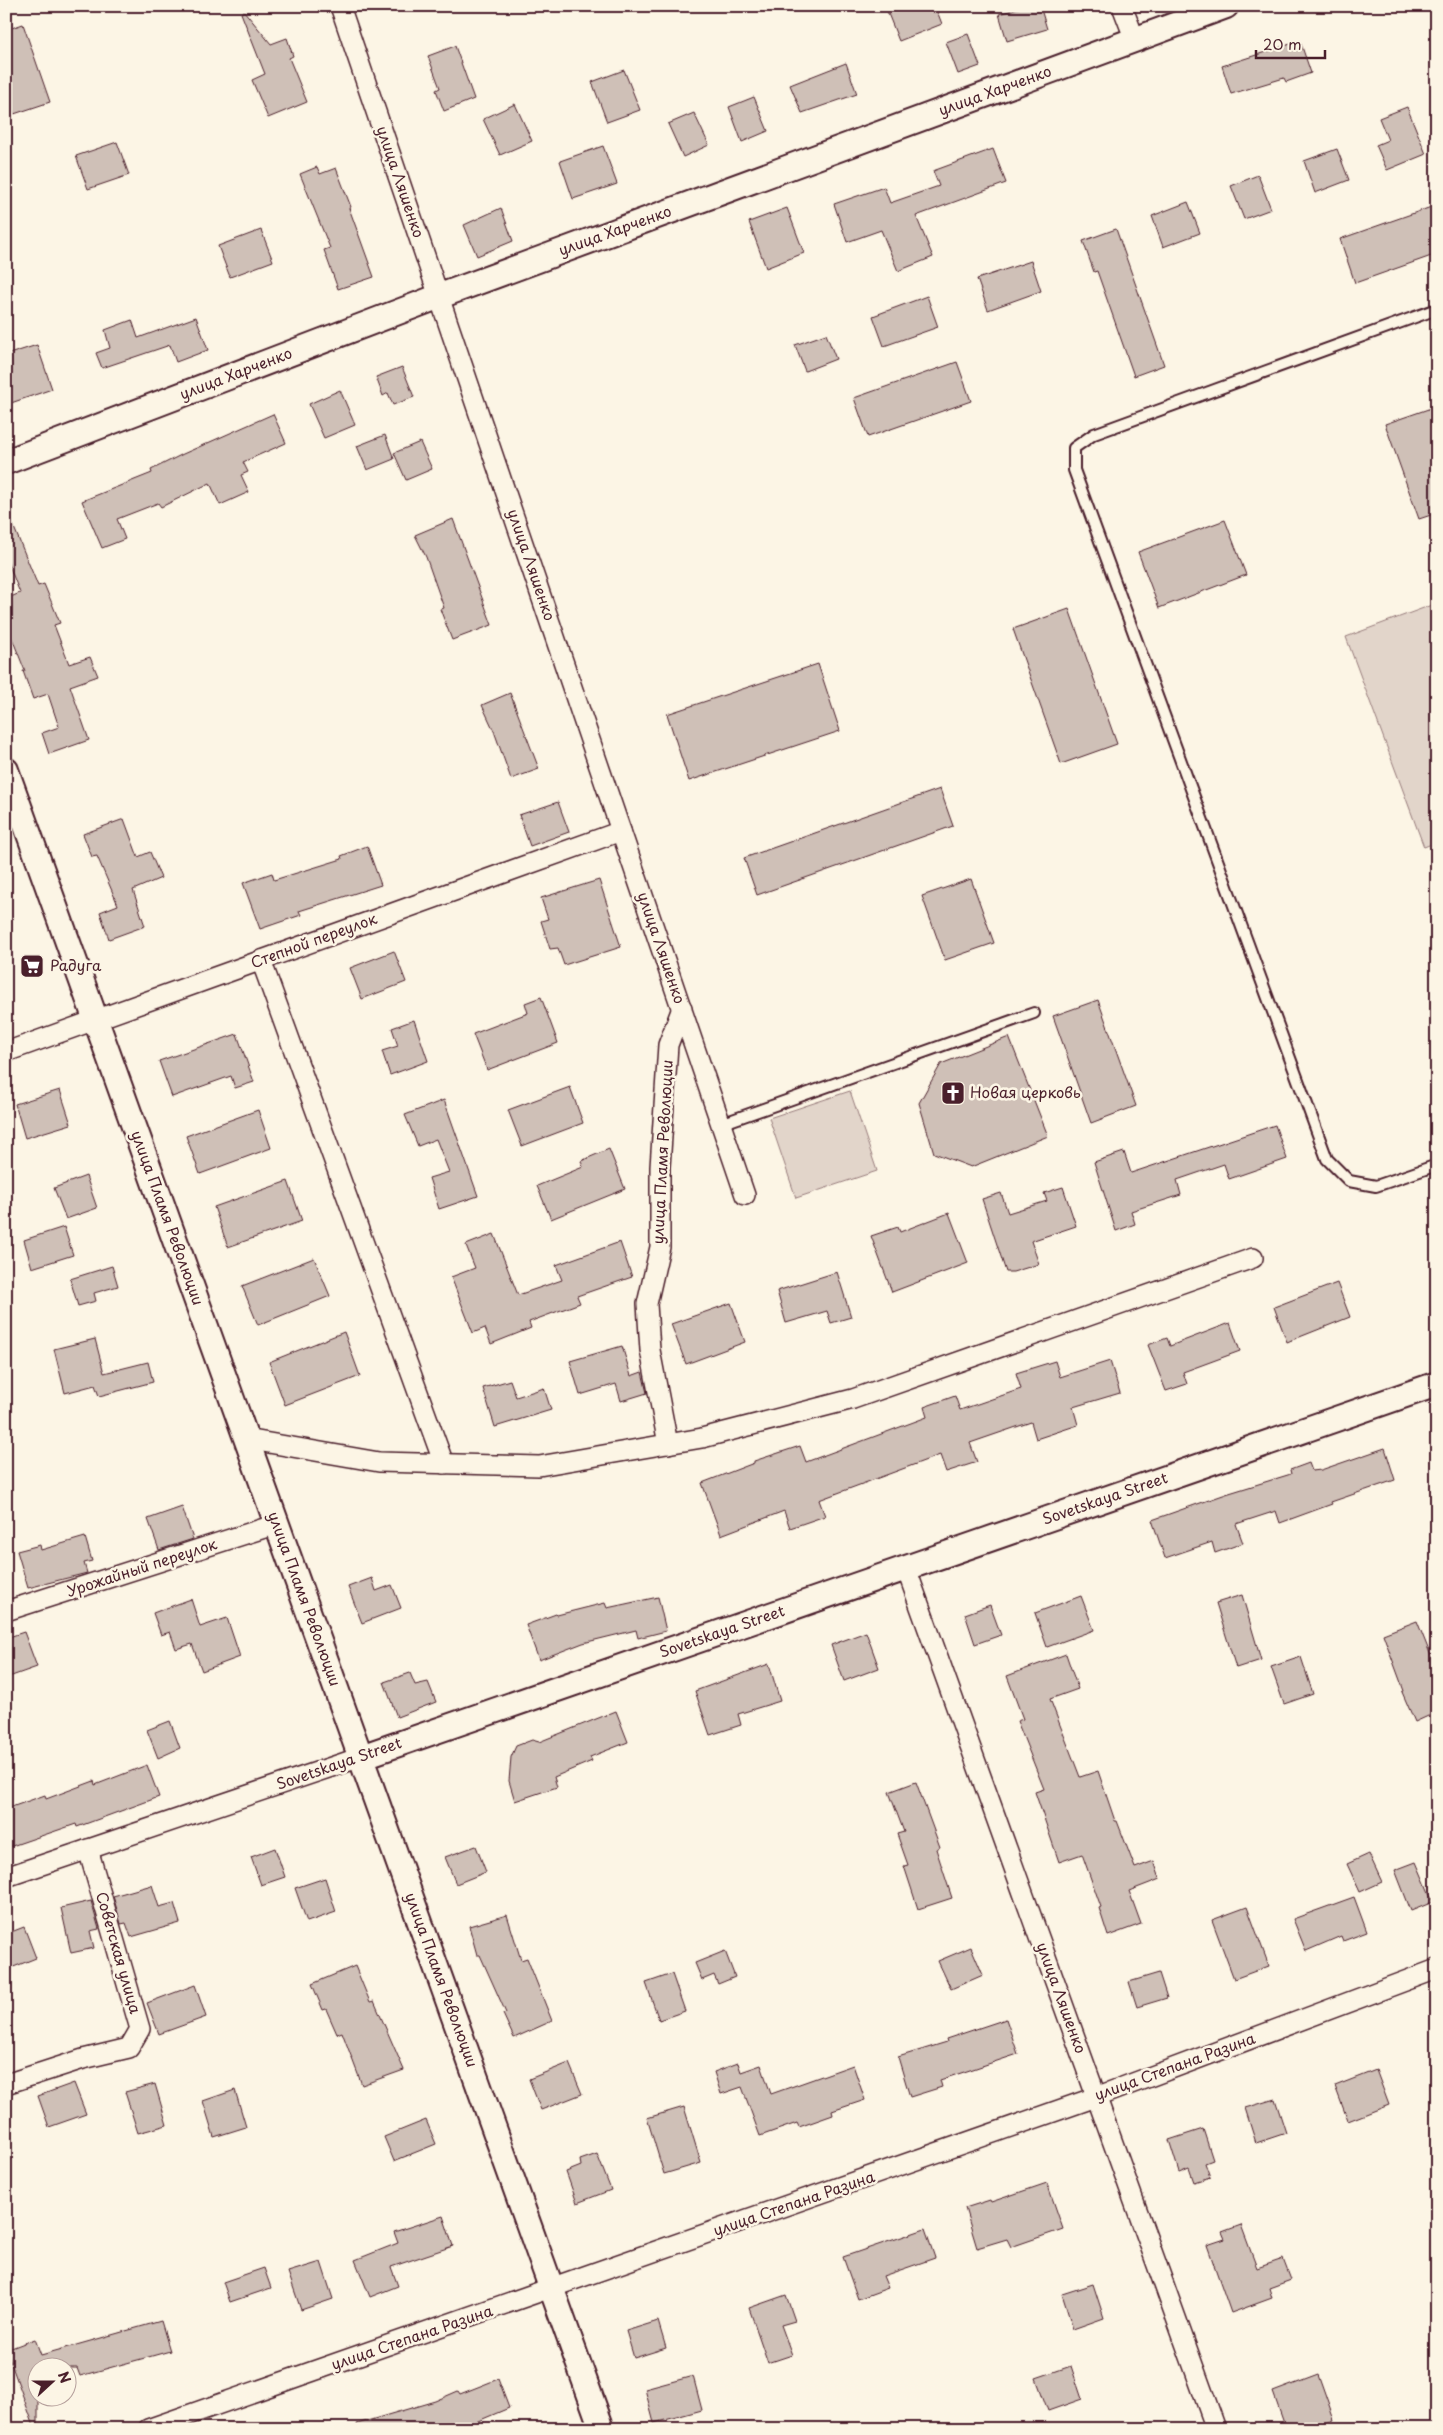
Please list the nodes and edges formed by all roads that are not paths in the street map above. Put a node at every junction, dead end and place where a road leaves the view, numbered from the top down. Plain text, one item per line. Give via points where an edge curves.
1 (340, 6) edge
2 (1122, 6) edge
3 (1226, 6) edge
4 (1135, 40) junction
5 (440, 296) junction
6 (1437, 309) edge
7 (6, 462) edge
8 (6, 770) edge
9 (622, 831) junction
10 (261, 960) junction
11 (682, 1008) junction
12 (1034, 1013) dead end
13 (96, 1020) junction
14 (6, 1052) edge
15 (721, 1124) junction
16 (1437, 1165) edge
17 (745, 1195) dead end
18 (1253, 1258) dead end
19 (1437, 1384) edge
20 (246, 1438) junction
21 (668, 1444) junction
22 (444, 1464) junction
23 (277, 1524) junction
24 (906, 1568) junction
25 (6, 1611) edge
26 (361, 1757) junction
27 (88, 1849) junction
28 (6, 1877) edge
29 (1437, 1969) edge
30 (6, 2084) edge
31 (1096, 2097) junction
32 (552, 2289) junction
33 (148, 2429) edge
34 (602, 2429) edge
35 (1216, 2429) edge

1 - 5 street, улица Ляшенко
2 - 4 street
3 - 4 street, улица Харченко
4 - 5 street, улица Харченко
5 - 7 street, улица Харченко
5 - 9 street, улица Ляшенко
6 - 16 lane via 1094,434 1074,448 1074,470 1327,1159 1348,1181 1376,1186
8 - 13 street, улица Пламя Революции
9 - 10 street, Степной переулок
9 - 11 street, улица Ляшенко
10 - 13 street, Степной переулок
10 - 22 street
11 - 15 street, улица Ляшенко
11 - 21 street, улица Пламя Революции via 668,1045 660,1167 660,1247 646,1304 650,1350
12 - 15 lane
13 - 14 street, Степной переулок
13 - 20 street, улица Пламя Революции
15 - 17 street, улица Ляшенко
18 - 21 street via 853,1399
19 - 24 street, Sovetskaya Street
20 - 22 street via 379,1462
20 - 23 street, улица Пламя Революции
21 - 22 street via 538,1466
23 - 25 street, Урожайный переулок
23 - 26 street, улица Пламя Революции
24 - 26 street, Sovetskaya Street
24 - 31 street, улица Ляшенко
26 - 27 street, Sovetskaya Street
26 - 32 street, улица Пламя Революции
27 - 28 street, Sovetskaya Street
27 - 30 street, Советская улица via 140,2029 129,2048
29 - 31 street, улица Степана Разина
31 - 32 street, улица Степана Разина
31 - 35 street, улица Ляшенко
32 - 33 street, улица Степана Разина
32 - 34 street, улица Пламя Революции

